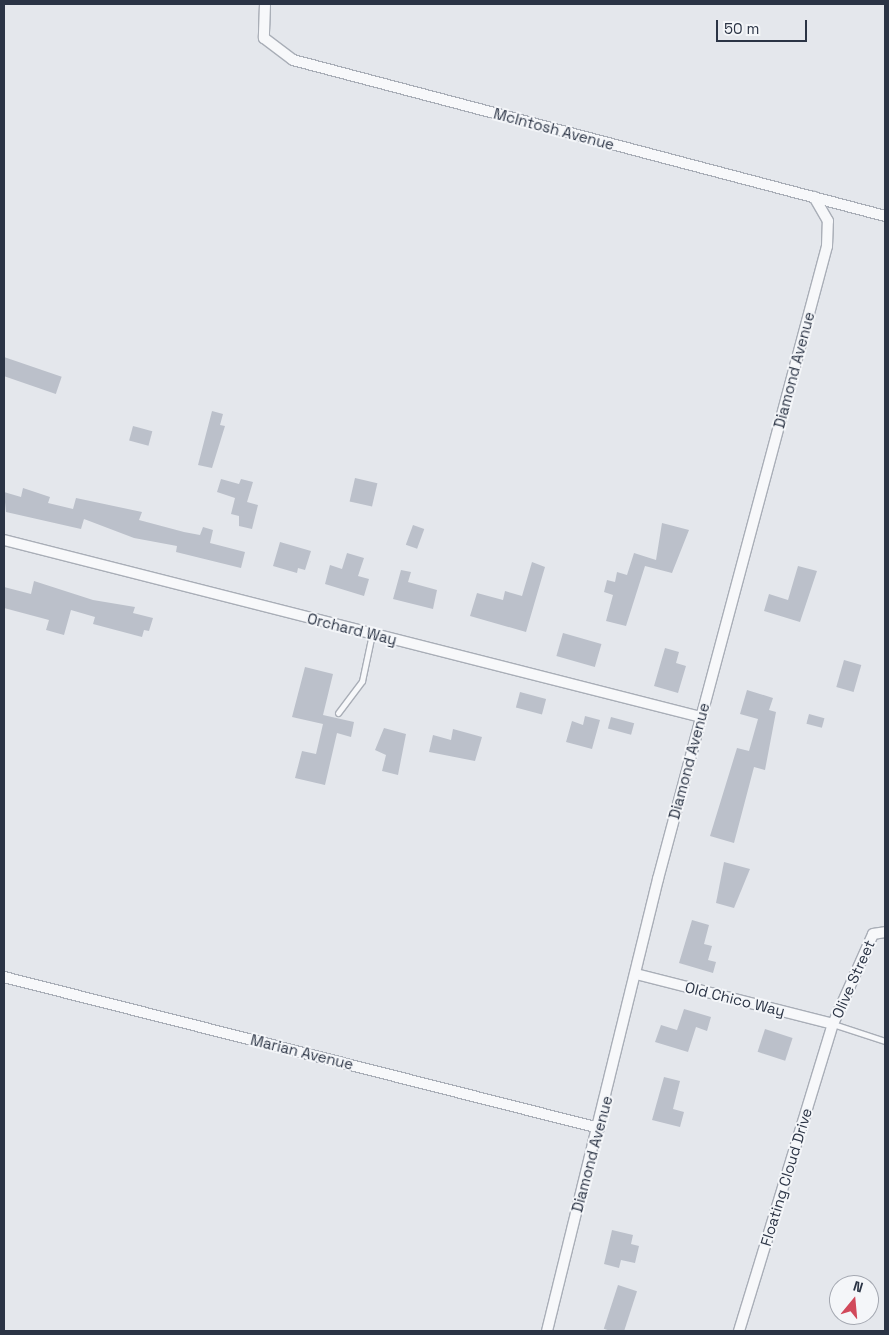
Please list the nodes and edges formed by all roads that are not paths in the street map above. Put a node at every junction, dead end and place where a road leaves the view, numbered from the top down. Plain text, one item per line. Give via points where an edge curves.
1 (265, 4) edge
2 (814, 197) junction
3 (885, 216) edge
4 (4, 540) edge
5 (372, 634) junction
6 (338, 713) dead end
7 (701, 717) junction
8 (885, 932) edge
9 (636, 974) junction
10 (4, 977) edge
11 (833, 1024) junction
12 (885, 1041) edge
13 (600, 1128) junction
14 (547, 1331) edge
15 (739, 1331) edge

1 - 2 street, McIntosh Avenue via 264,38 293,60
2 - 3 street, McIntosh Avenue
2 - 7 street, Diamond Avenue via 828,221 827,246
4 - 5 street, Orchard Way
5 - 6 lane via 362,681
5 - 7 street, Orchard Way
7 - 9 street, Diamond Avenue
8 - 11 street, Olive Street via 873,934
9 - 11 street, Old Chico Way
9 - 13 street, Diamond Avenue
10 - 13 street, Marian Avenue
11 - 12 lane
11 - 15 street, Floating Cloud Drive
13 - 14 street, Diamond Avenue

